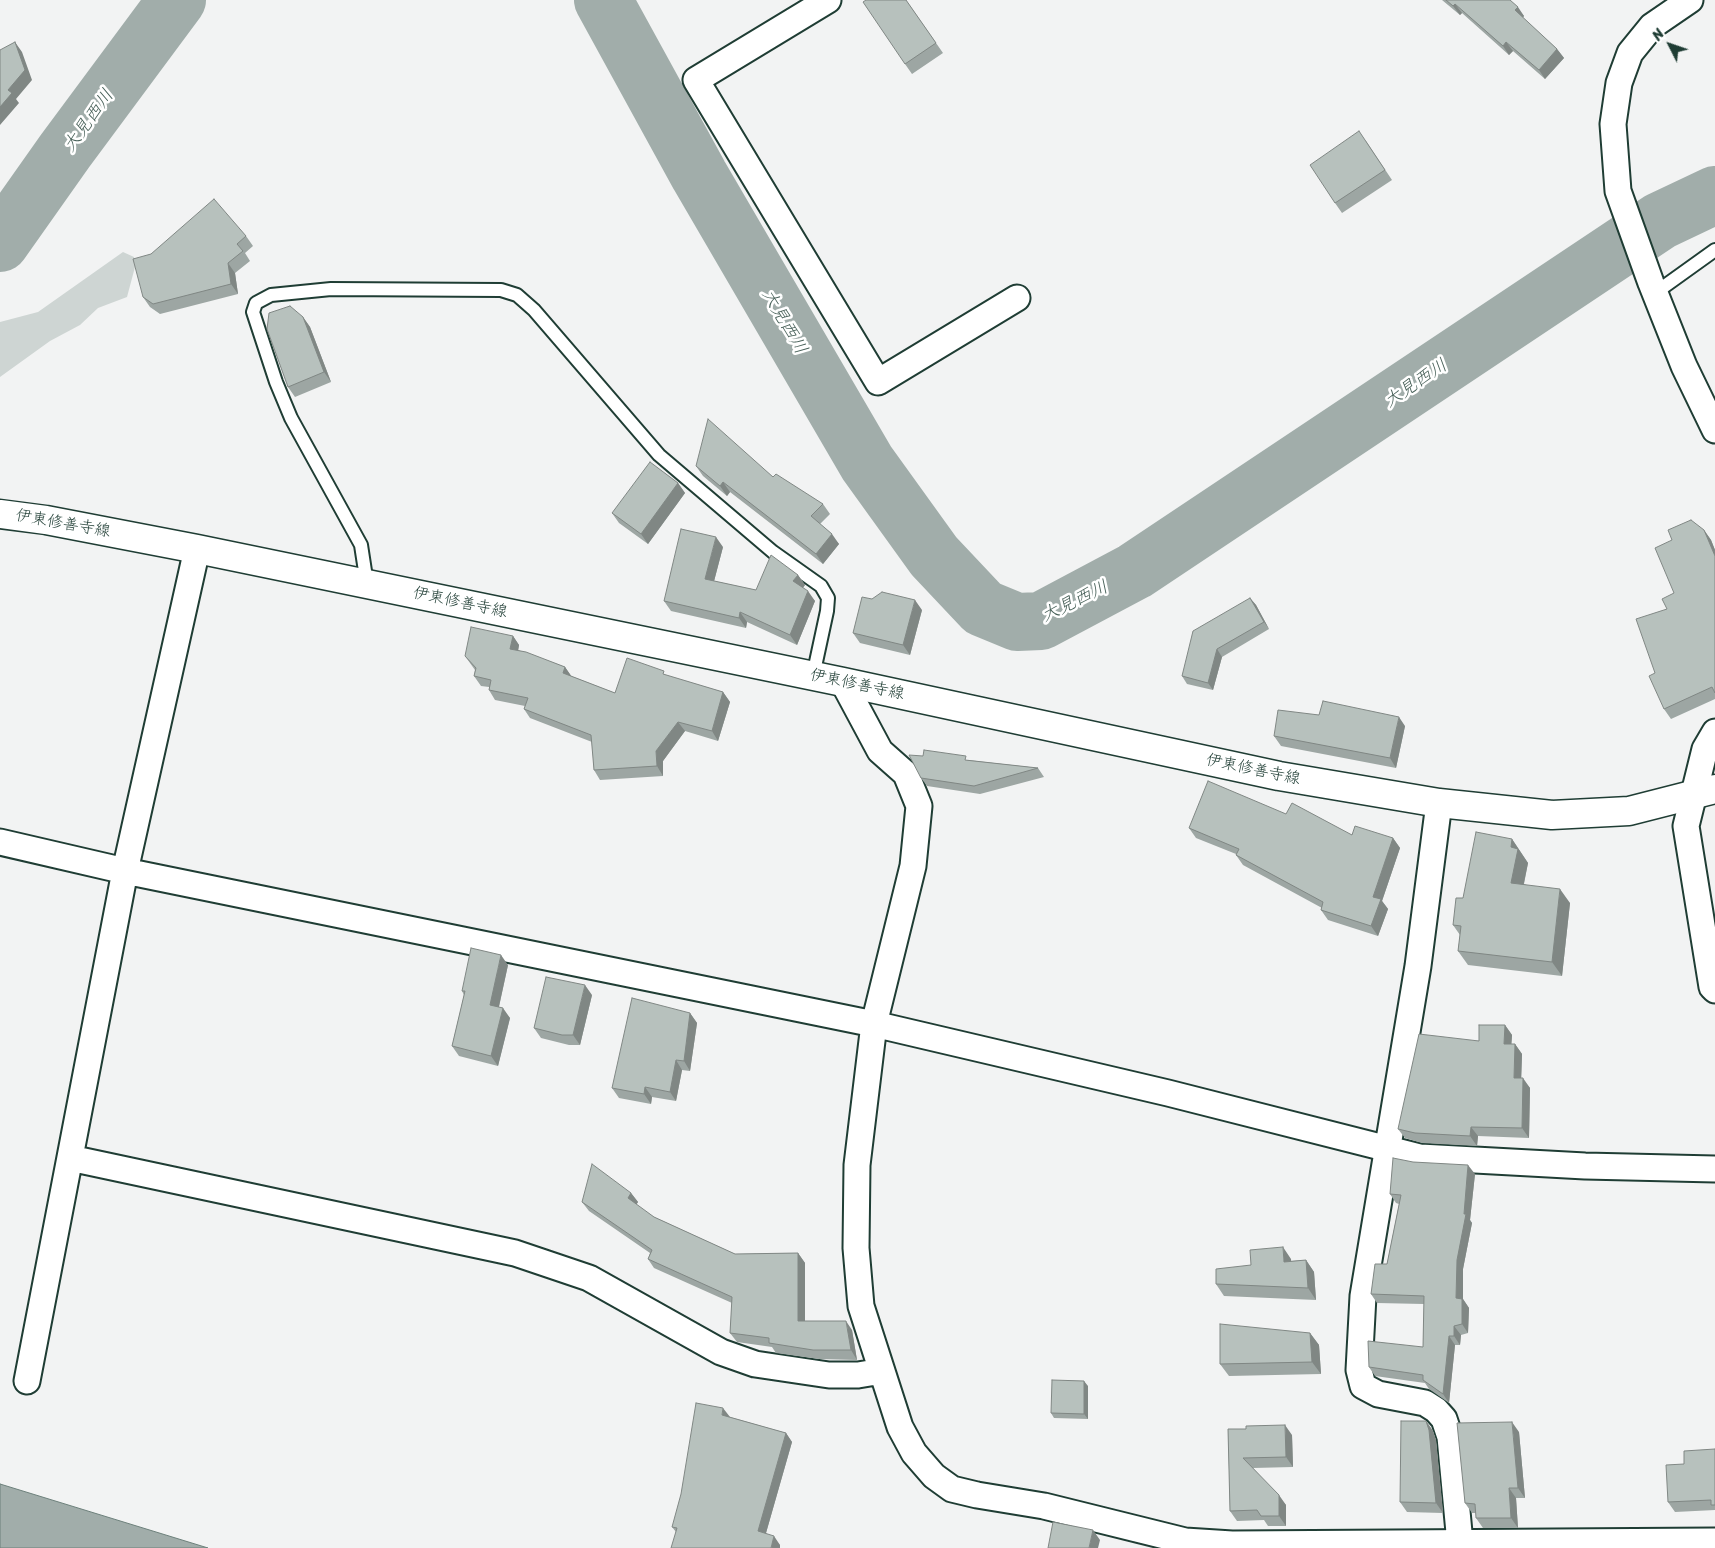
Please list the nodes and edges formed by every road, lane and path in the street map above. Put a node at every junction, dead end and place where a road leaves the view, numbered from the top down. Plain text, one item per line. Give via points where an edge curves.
1 (828, 0) edge
2 (1690, 0) edge
3 (1715, 250) edge
4 (1653, 288) junction
5 (1017, 298) dead end
6 (1715, 430) edge
7 (0, 514) edge
8 (198, 549) junction
9 (367, 584) junction
10 (813, 676) junction
11 (843, 682) junction
12 (1715, 732) edge
13 (1704, 791) edge
14 (1439, 804) junction
15 (0, 842) edge
16 (125, 871) junction
17 (1715, 990) edge
18 (874, 1024) junction
19 (1386, 1148) junction
20 (70, 1158) junction
21 (1715, 1169) edge
22 (882, 1371) junction
23 (27, 1381) dead end
24 (1715, 1541) edge
25 (1460, 1543) junction

1 - 5 street via 696,80 878,382
2 - 4 street via 1652,26 1630,53 1613,124 1618,191
3 - 4 lane
4 - 6 street via 1684,366
7 - 8 main road, 伊東修善寺線
8 - 9 main road, 伊東修善寺線
8 - 16 street
9 - 10 main road, 伊東修善寺線
9 - 10 lane via 361,546 291,418 276,382 253,312 256,303 272,295 331,288 501,290 517,295 534,310 659,455 773,552 821,586 828,598 827,612
10 - 11 main road, 伊東修善寺線
11 - 14 main road, 伊東修善寺線 via 1280,776
11 - 18 street via 880,751 906,774 919,806 913,866
12 - 13 street via 1705,749
13 - 14 main road, 伊東修善寺線 via 1629,811 1552,815
13 - 17 street via 1686,826
14 - 19 street via 1418,966
15 - 16 street
16 - 18 street
16 - 20 street
18 - 19 street
18 - 22 street via 857,1165 856,1248 861,1306
19 - 21 street via 1430,1157
19 - 25 street via 1363,1296 1359,1370 1363,1386 1378,1394 1425,1403 1444,1419 1450,1437
20 - 22 street via 515,1253 589,1278 721,1352 755,1364 829,1375 858,1376
20 - 23 street
22 - 25 street via 900,1427 914,1453 934,1476 952,1489 1044,1506 1186,1541 1232,1544
24 - 25 street

